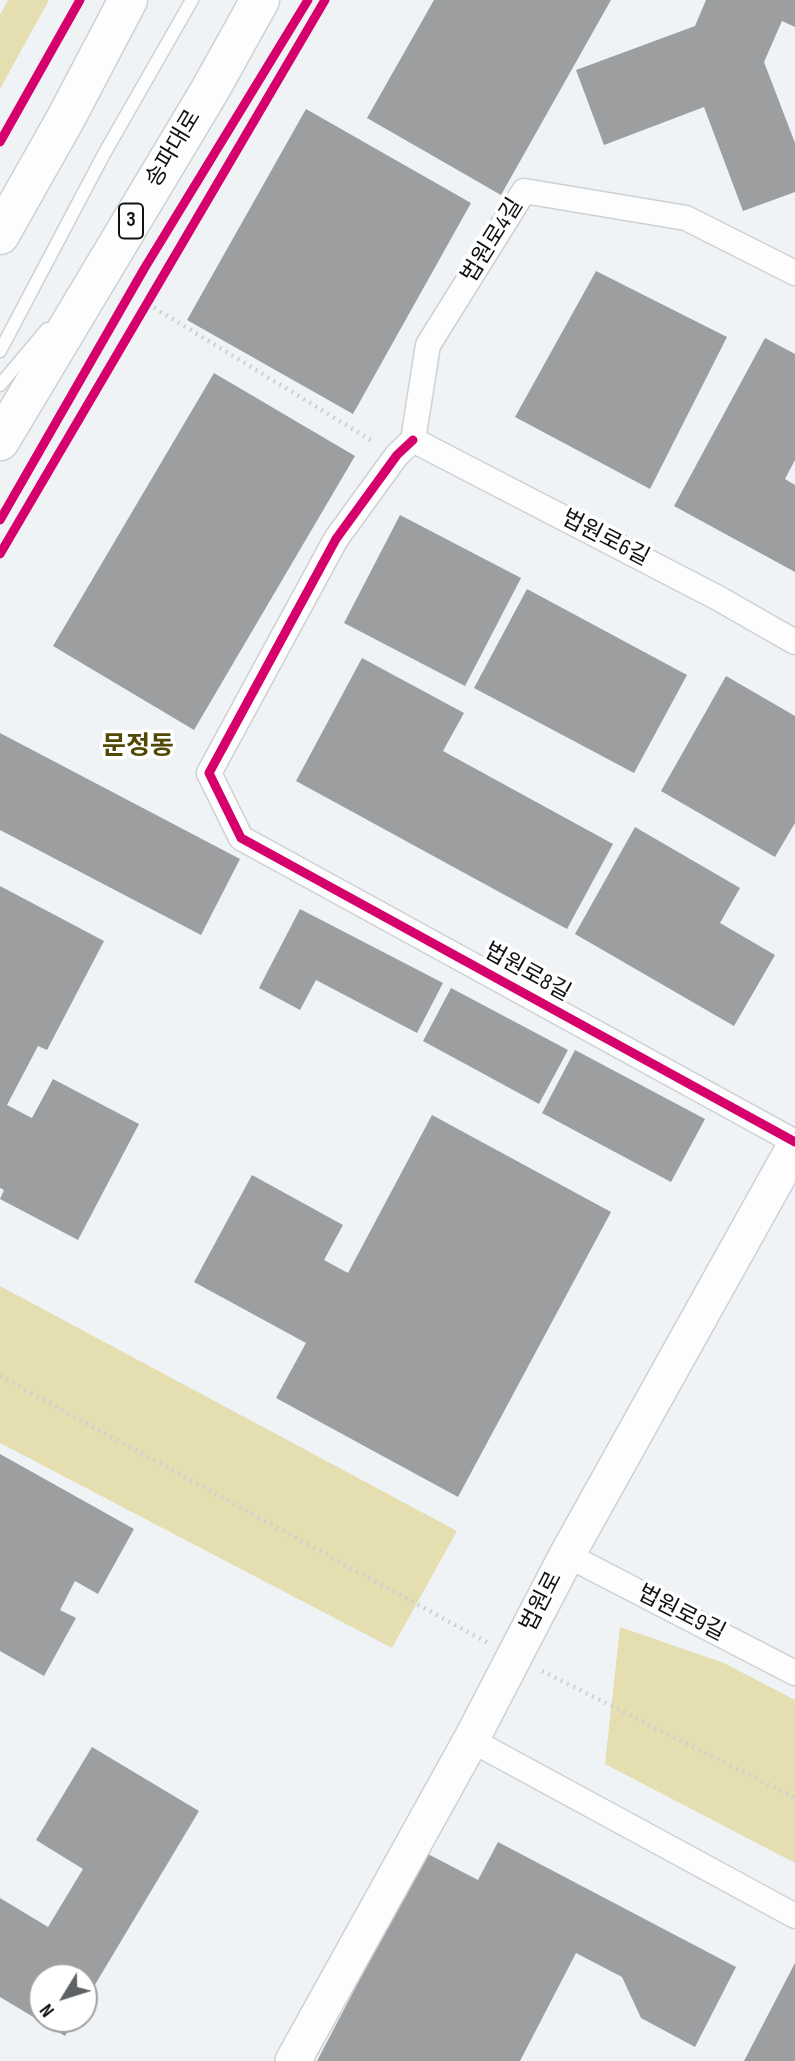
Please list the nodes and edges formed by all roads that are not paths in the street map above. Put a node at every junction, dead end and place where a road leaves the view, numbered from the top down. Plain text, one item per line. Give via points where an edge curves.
1 (128, 0) edge
2 (192, 0) edge
3 (260, 0) edge
4 (0, 235) edge
5 (114, 251) junction
6 (795, 273) edge
7 (0, 351) edge
8 (0, 385) edge
9 (0, 441) edge
10 (405, 448) junction
11 (795, 642) edge
12 (795, 1144) edge
13 (566, 1555) junction
14 (795, 1673) edge
15 (471, 1740) junction
16 (795, 1916) edge
17 (293, 2061) edge

1 - 4 main road
2 - 7 lane
3 - 5 main road, 송파대로 / 3
5 - 8 lane
5 - 9 main road, 송파대로 / 3
6 - 10 street, 법원로4길 via 687,218 524,191 428,345
10 - 11 street, 법원로6길 via 706,592
10 - 12 street, 법원로8길 via 336,539 209,773 241,838
12 - 13 street, 법원로
13 - 14 street, 법원로9길
13 - 15 street, 법원로
15 - 16 street
15 - 17 street, 법원로

